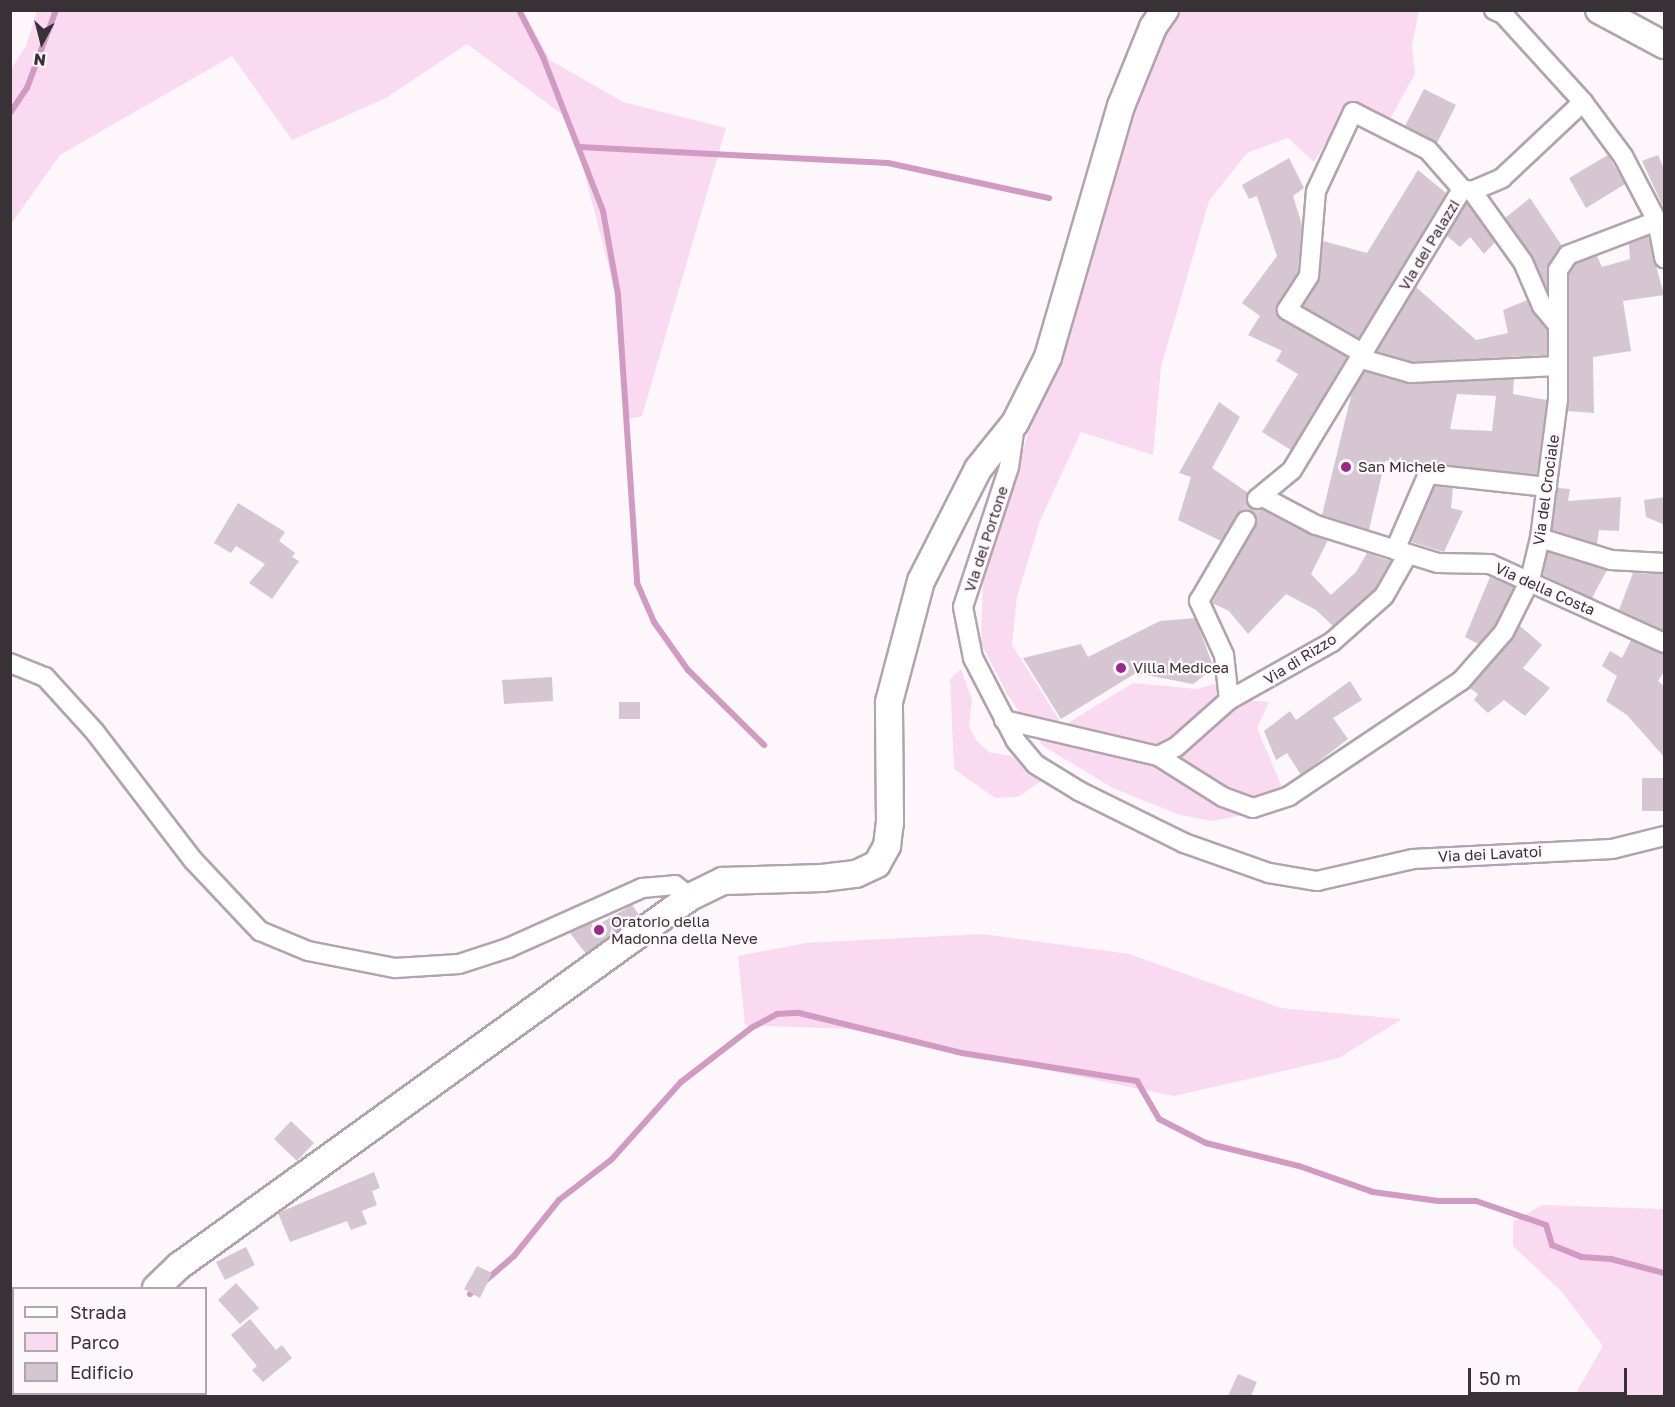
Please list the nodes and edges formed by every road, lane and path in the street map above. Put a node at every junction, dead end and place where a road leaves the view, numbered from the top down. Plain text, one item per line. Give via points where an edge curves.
1 (1165, 10) edge
2 (1494, 10) edge
3 (1599, 10) edge
4 (1665, 45) edge
5 (1583, 102) junction
6 (1467, 190) junction
7 (1657, 220) junction
8 (1665, 258) edge
9 (1557, 324) junction
10 (1360, 361) junction
11 (1558, 366) junction
12 (1015, 423) junction
13 (1547, 487) junction
14 (1259, 498) joint
15 (1246, 521) tunnel mouth
16 (1540, 538) junction
17 (1402, 552) junction
18 (1665, 563) edge
19 (1530, 580) junction
20 (1665, 644) edge
21 (10, 663) edge
22 (1229, 700) junction
23 (1004, 720) junction
24 (1158, 756) junction
25 (1665, 836) edge
26 (1317, 880) joint
27 (690, 897) junction
28 (157, 1287) edge

1 - 12 street via 1153,27 1121,106 1048,357
2 - 5 street via 1503,14
3 - 4 street
5 - 6 street, Via dei Palazzi via 1502,178
5 - 7 street via 1623,156
6 - 9 street via 1523,262 1542,306
6 - 10 street, Via dei Palazzi
6 - 10 street via 1428,150 1353,111 1316,191 1310,276 1287,310
7 - 8 street
7 - 9 street, Via del Crociale via 1568,255 1554,280
9 - 11 street, Via del Crociale
10 - 11 street via 1411,373
10 - 14 street, Via dei Palazzi via 1292,470
11 - 13 street, Via del Crociale
12 - 23 street, Via del Portone via 1009,467 963,607 974,658
12 - 27 street via 978,469 921,581 889,702 890,824 887,846 877,864 855,874 822,878 723,881
13 - 16 street, Via del Crociale
13 - 17 street, Via di Rizzo via 1428,474
14 - 17 street, Via della Costa via 1316,525
15 - 22 street via 1199,601 1224,655
16 - 18 street via 1611,560
16 - 19 street, Via del Crociale
17 - 19 street, Via della Costa via 1438,563 1490,564
17 - 22 street, Via di Rizzo via 1384,596 1332,642
19 - 20 street, Via della Costa
19 - 24 street, Via del Crociale via 1504,632 1461,681 1289,796 1254,808 1223,797
21 - 27 street via 45,677 95,732 193,860 260,931 308,951 395,968 459,964 508,948 642,888 675,885
22 - 24 street via 1176,747
23 - 24 street, Via del Crociale
23 - 26 street, Via del Portone via 1035,764 1079,791 1184,843 1269,873
25 - 26 street, Via dei Lavatoi via 1612,849 1413,859
27 - 28 street via 179,1266

